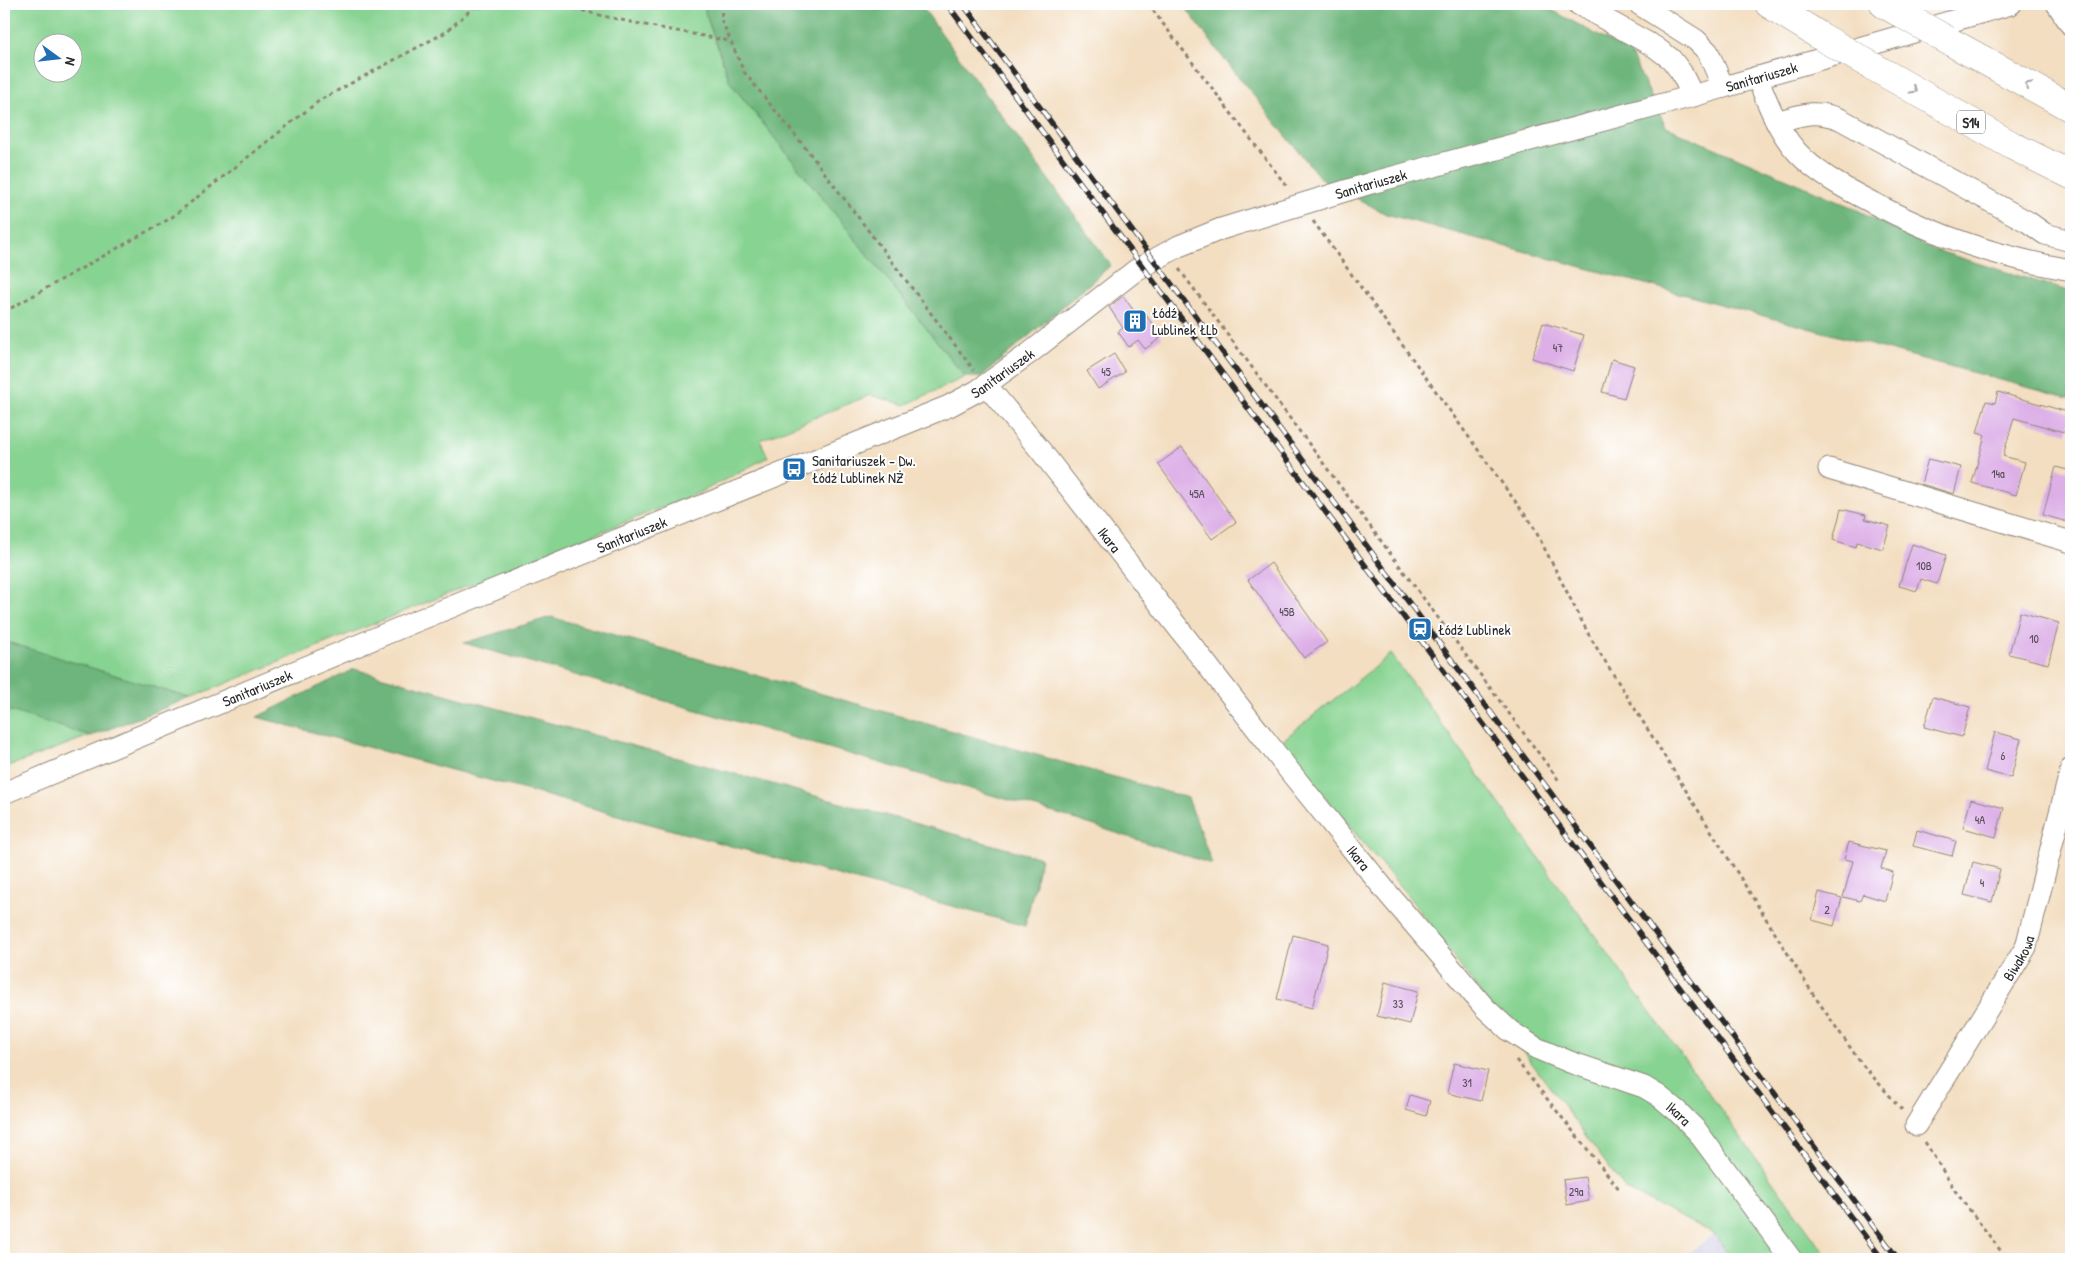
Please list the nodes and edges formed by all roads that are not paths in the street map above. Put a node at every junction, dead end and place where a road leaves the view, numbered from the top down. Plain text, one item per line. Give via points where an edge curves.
1 (1578, 4) edge
2 (1639, 4) edge
3 (1768, 4) edge
4 (2011, 4) edge
5 (2057, 4) edge
6 (1892, 8) edge
7 (2071, 25) edge
8 (1757, 77) junction
9 (1723, 87) junction
10 (1693, 96) junction
11 (2071, 108) edge
12 (1776, 122) junction
13 (2071, 175) edge
14 (2071, 241) edge
15 (2071, 270) edge
16 (986, 385) junction
17 (1829, 469) dead end
18 (2071, 542) edge
19 (2071, 769) edge
20 (4, 793) edge
21 (1916, 1125) road end
22 (1791, 1259) edge

1 - 10 street via 1672,59
2 - 9 street via 1696,40 1708,52
3 -> 13 highway, S14, bridge via 2013,146
4 - 8 street, Sanitariuszek
5 - 7 street
11 -> 6 highway, bridge
8 - 9 street, Sanitariuszek
8 - 12 street
9 - 10 street, Sanitariuszek
10 - 16 street, Sanitariuszek via 1397,176 1204,235 1143,266
12 - 14 street via 1808,113 1825,113 1840,119 2045,234
12 - 15 street via 1804,159 1877,205 1976,248
16 - 20 street, Sanitariuszek via 942,409 414,622
16 - 22 street, Ikara via 1291,773 1485,1008 1510,1031 1536,1048 1644,1087 1665,1101 1696,1131
17 - 18 street
19 - 21 street, Biwakowa via 2026,948

